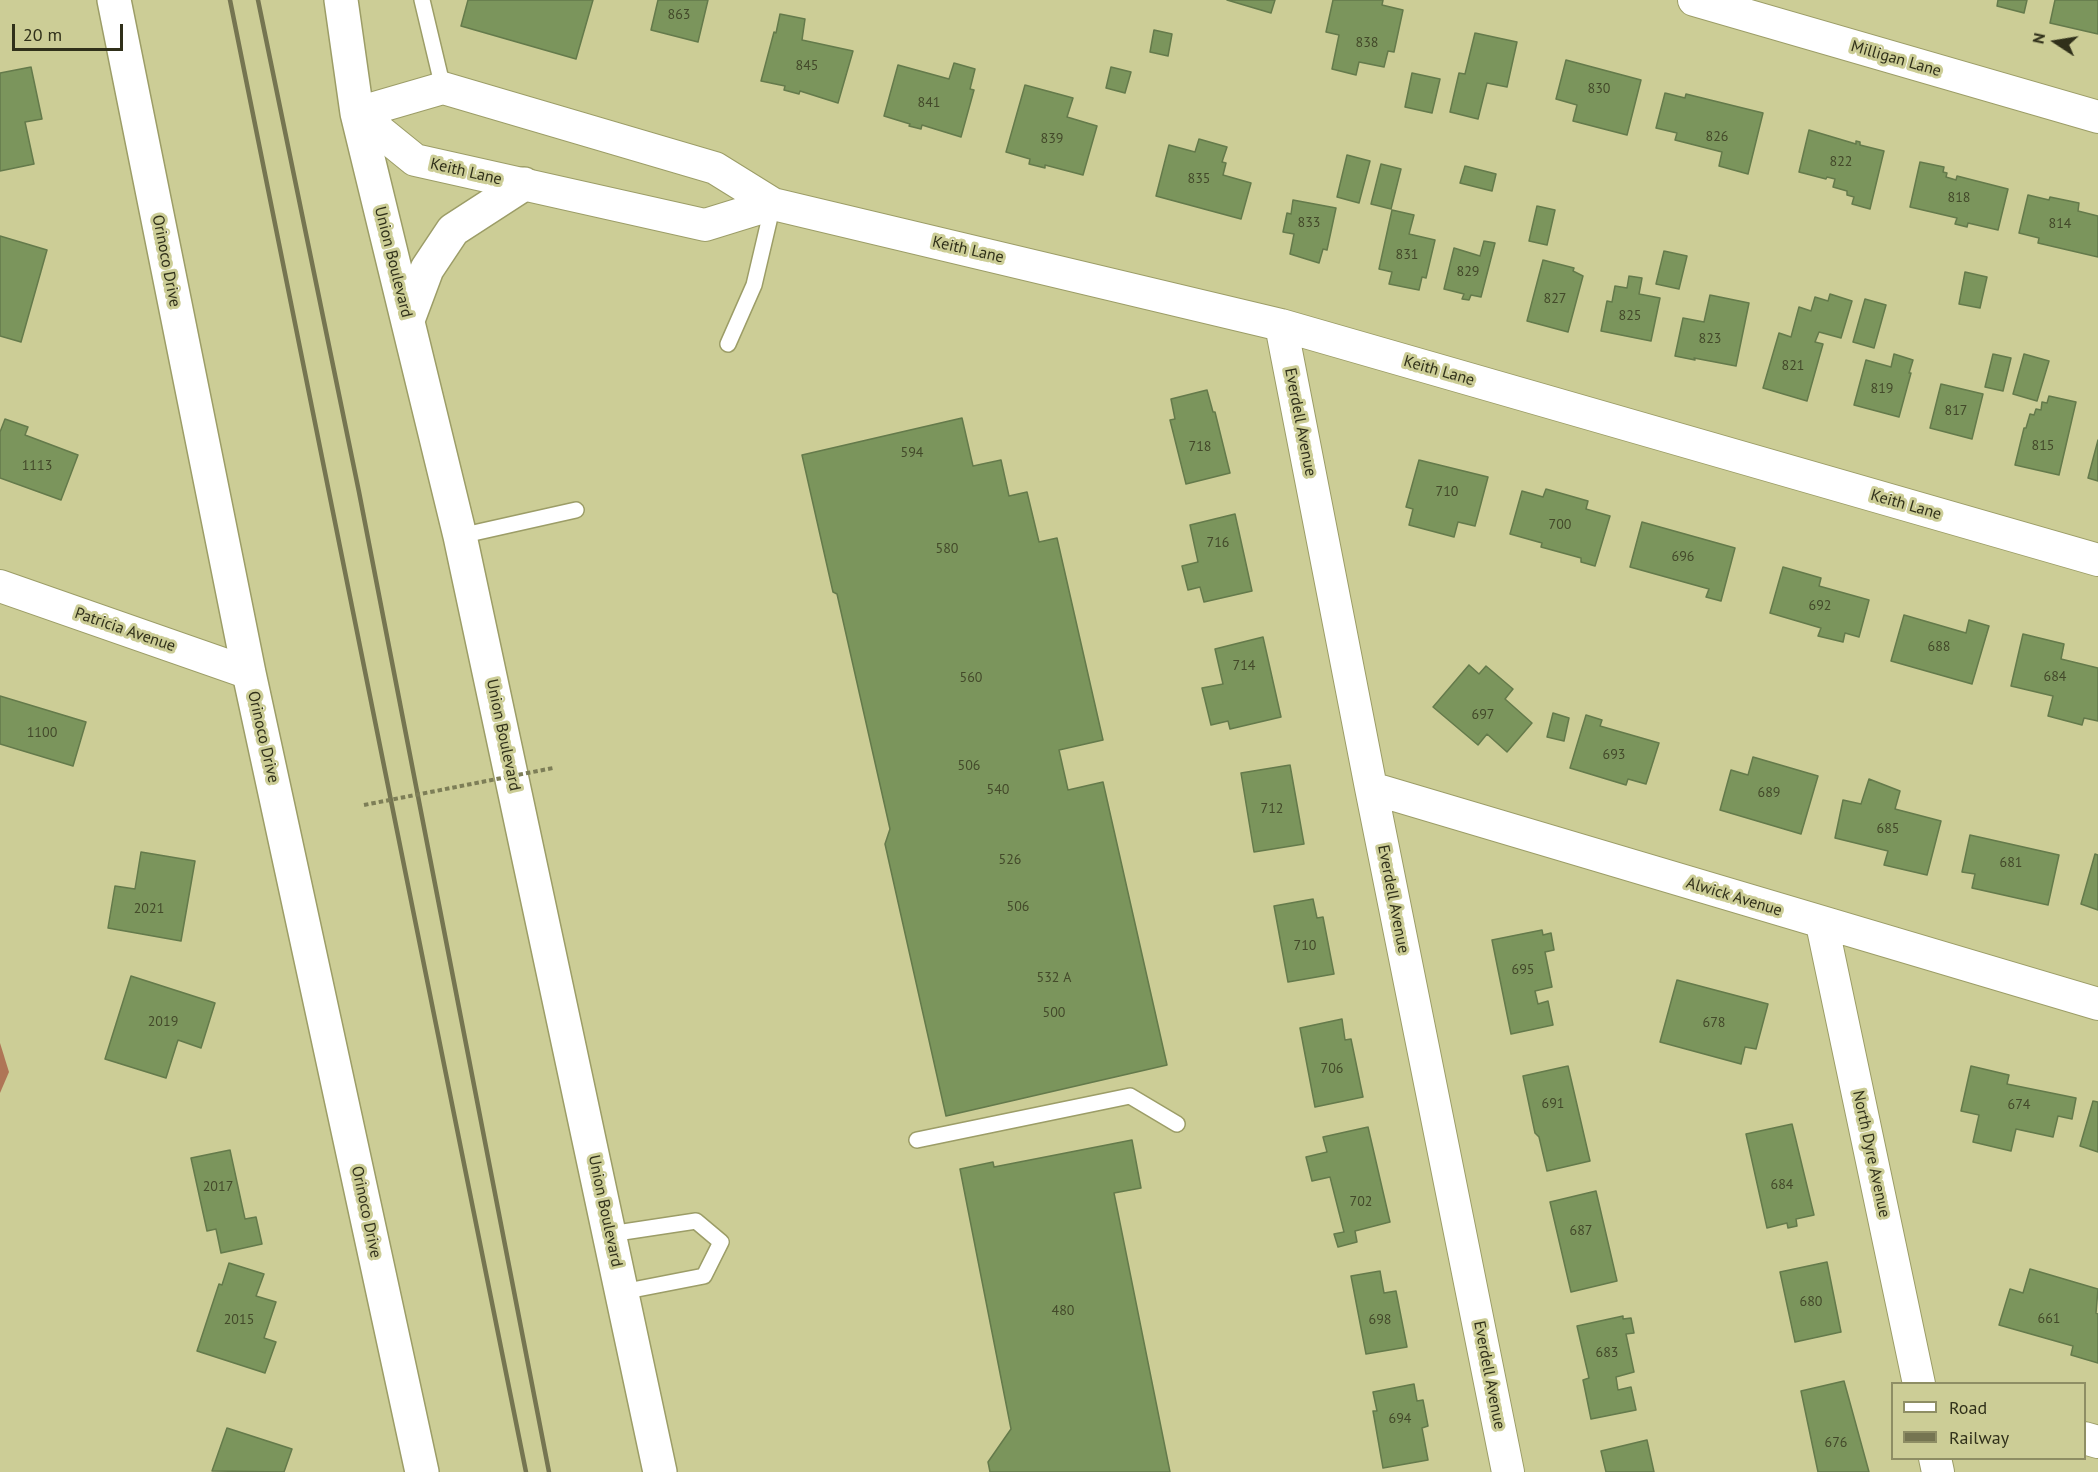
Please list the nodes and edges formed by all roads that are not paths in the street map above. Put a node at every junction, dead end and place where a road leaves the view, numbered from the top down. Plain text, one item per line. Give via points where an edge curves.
1 (114, 0) edge
2 (341, 0) edge
3 (422, 0) edge
4 (1695, 0) edge
5 (443, 88) junction
6 (357, 113) junction
7 (2098, 117) edge
8 (524, 184) junction
9 (773, 204) junction
10 (408, 321) junction
11 (1281, 325) junction
12 (728, 344) dead end
13 (576, 510) dead end
14 (460, 537) junction
15 (2098, 560) edge
16 (0, 586) edge
17 (249, 673) junction
18 (1371, 788) junction
19 (1822, 924) junction
20 (2098, 1004) edge
21 (1177, 1124) dead end
22 (917, 1140) dead end
23 (610, 1234) junction
24 (622, 1292) junction
25 (1919, 1382) edge
26 (422, 1472) edge
27 (660, 1472) edge
28 (1508, 1472) edge

1 - 17 main road, Orinoco Drive
2 - 6 main road, Union Boulevard
3 - 5 lane
4 - 7 street, Milligan Lane
5 - 6 street
5 - 9 street, Keith Lane via 715,168
6 - 8 street, Keith Lane via 415,160
6 - 10 main road, Union Boulevard
8 - 9 street, Keith Lane via 705,225
8 - 10 main road via 453,230 427,269
9 - 11 street, Keith Lane
9 - 12 lane via 754,285
10 - 14 main road, Union Boulevard
11 - 15 street, Keith Lane
11 - 18 street, Everdell Avenue
13 - 14 lane
14 - 23 main road, Union Boulevard
16 - 17 street, Patricia Avenue
17 - 26 main road, Orinoco Drive
18 - 19 street, Alwick Avenue
18 - 28 street, Everdell Avenue
19 - 20 street, Alwick Avenue
19 - 25 street, North Dyre Avenue
21 - 22 lane via 1130,1096
23 - 24 main road, Union Boulevard
23 - 24 lane via 696,1221 721,1242 704,1276
24 - 27 main road, Union Boulevard

